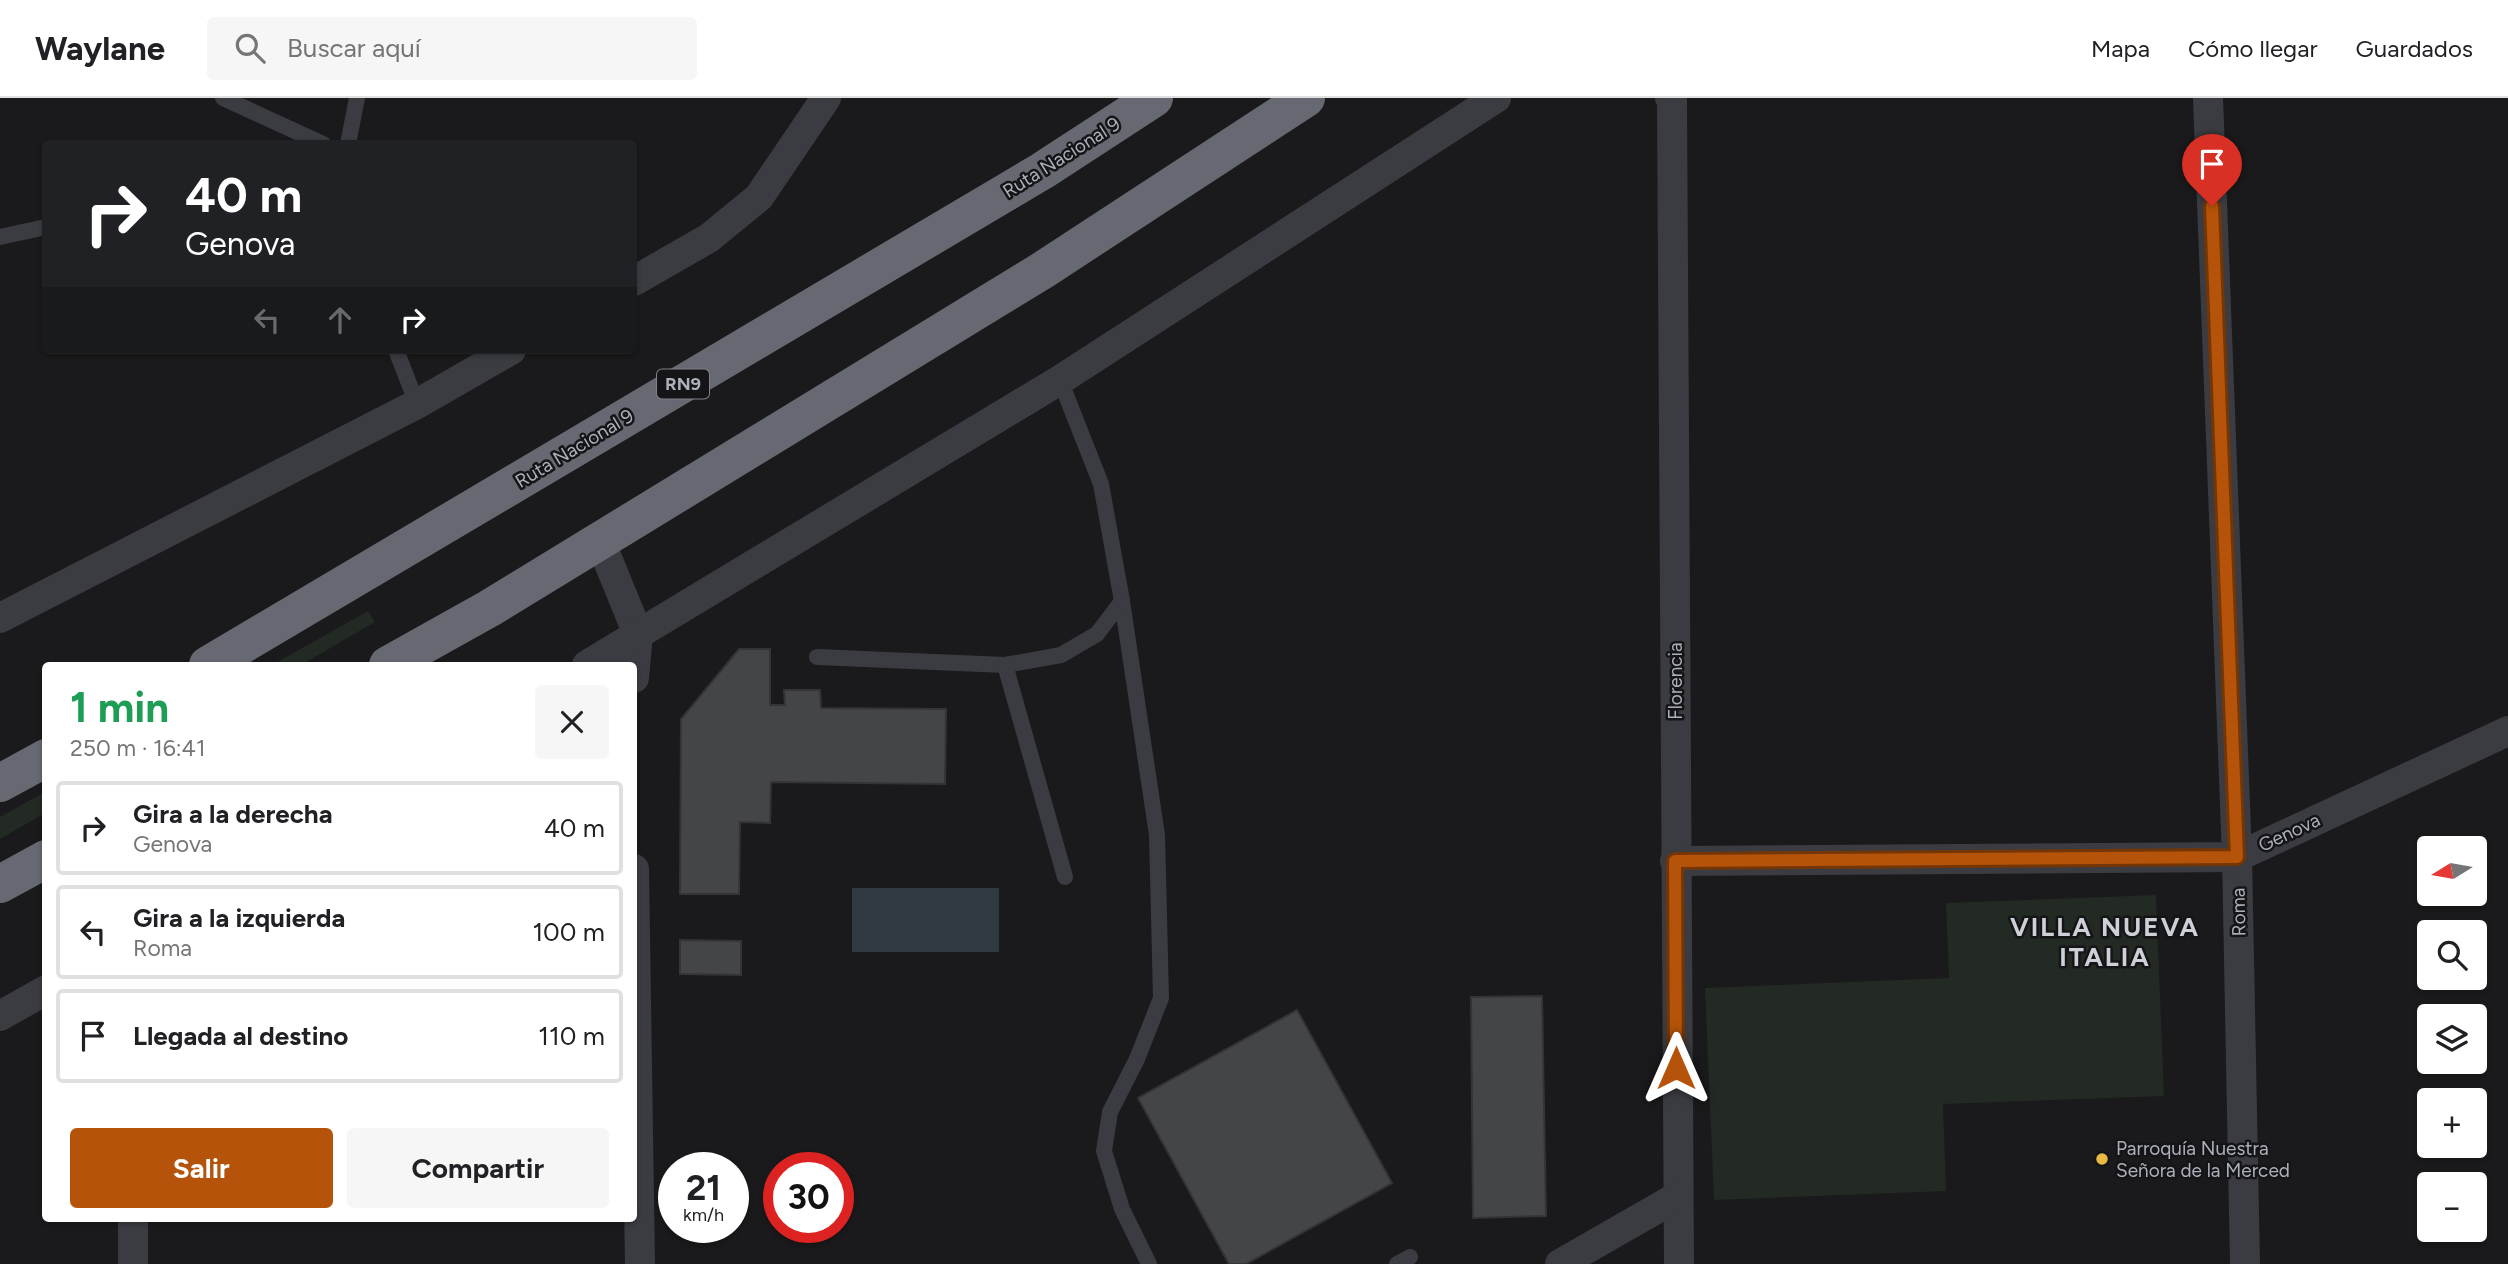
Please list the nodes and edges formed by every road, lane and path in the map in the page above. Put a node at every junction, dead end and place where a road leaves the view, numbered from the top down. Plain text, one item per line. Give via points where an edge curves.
1 (223, 98) edge
2 (357, 98) edge
3 (826, 98) edge
4 (1154, 98) edge
5 (1306, 98) edge
6 (1496, 98) edge
7 (2208, 98) edge
8 (1673, 99) edge
9 (314, 140) edge
10 (349, 140) edge
11 (42, 228) edge
12 (0, 237) edge
13 (637, 279) edge
14 (398, 354) edge
15 (504, 354) edge
16 (1060, 380) junction
17 (417, 404) junction
18 (600, 541) junction
19 (1122, 601) junction
20 (0, 618) edge
21 (638, 634) junction
22 (817, 657) dead end
23 (213, 662) edge
24 (393, 662) edge
25 (592, 662) edge
26 (635, 662) edge
27 (1005, 665) junction
28 (2508, 731) edge
29 (42, 760) edge
30 (0, 783) edge
31 (2237, 857) junction
32 (42, 861) edge
33 (1675, 861) junction
34 (1065, 877) dead end
35 (0, 884) edge
36 (42, 992) edge
37 (0, 1016) edge
38 (637, 1066) edge
39 (1677, 1197) junction
40 (133, 1222) edge
41 (133, 1264) edge
42 (640, 1264) edge
43 (1149, 1264) edge
44 (1560, 1264) edge
45 (1679, 1264) edge
46 (2245, 1264) edge

1 - 9 lane
2 - 10 lane
3 - 13 street via 759,197 709,238
4 - 23 highway, Ruta Nacional 9 / RN9 via 1030,178
5 - 18 highway via 1044,270
6 - 16 street
7 - 31 street, Roma
8 - 33 street, Florencia
11 - 12 lane
14 - 17 lane
15 - 17 street
16 - 19 lane via 1101,484
16 - 21 street
17 - 20 street
18 - 21 street
18 - 24 highway
19 - 27 lane via 1097,634 1061,655
19 - 43 lane via 1157,835 1161,998 1110,1112 1104,1151 1122,1209
21 - 25 street
21 - 26 street
22 - 27 lane
27 - 34 lane
28 - 31 street, Genova
29 - 30 highway
31 - 33 street, Genova
31 - 46 street, Roma
32 - 35 highway
33 - 39 street, Florencia
36 - 37 street
38 - 42 street
39 - 44 street
39 - 45 street, Florencia
40 - 41 street

